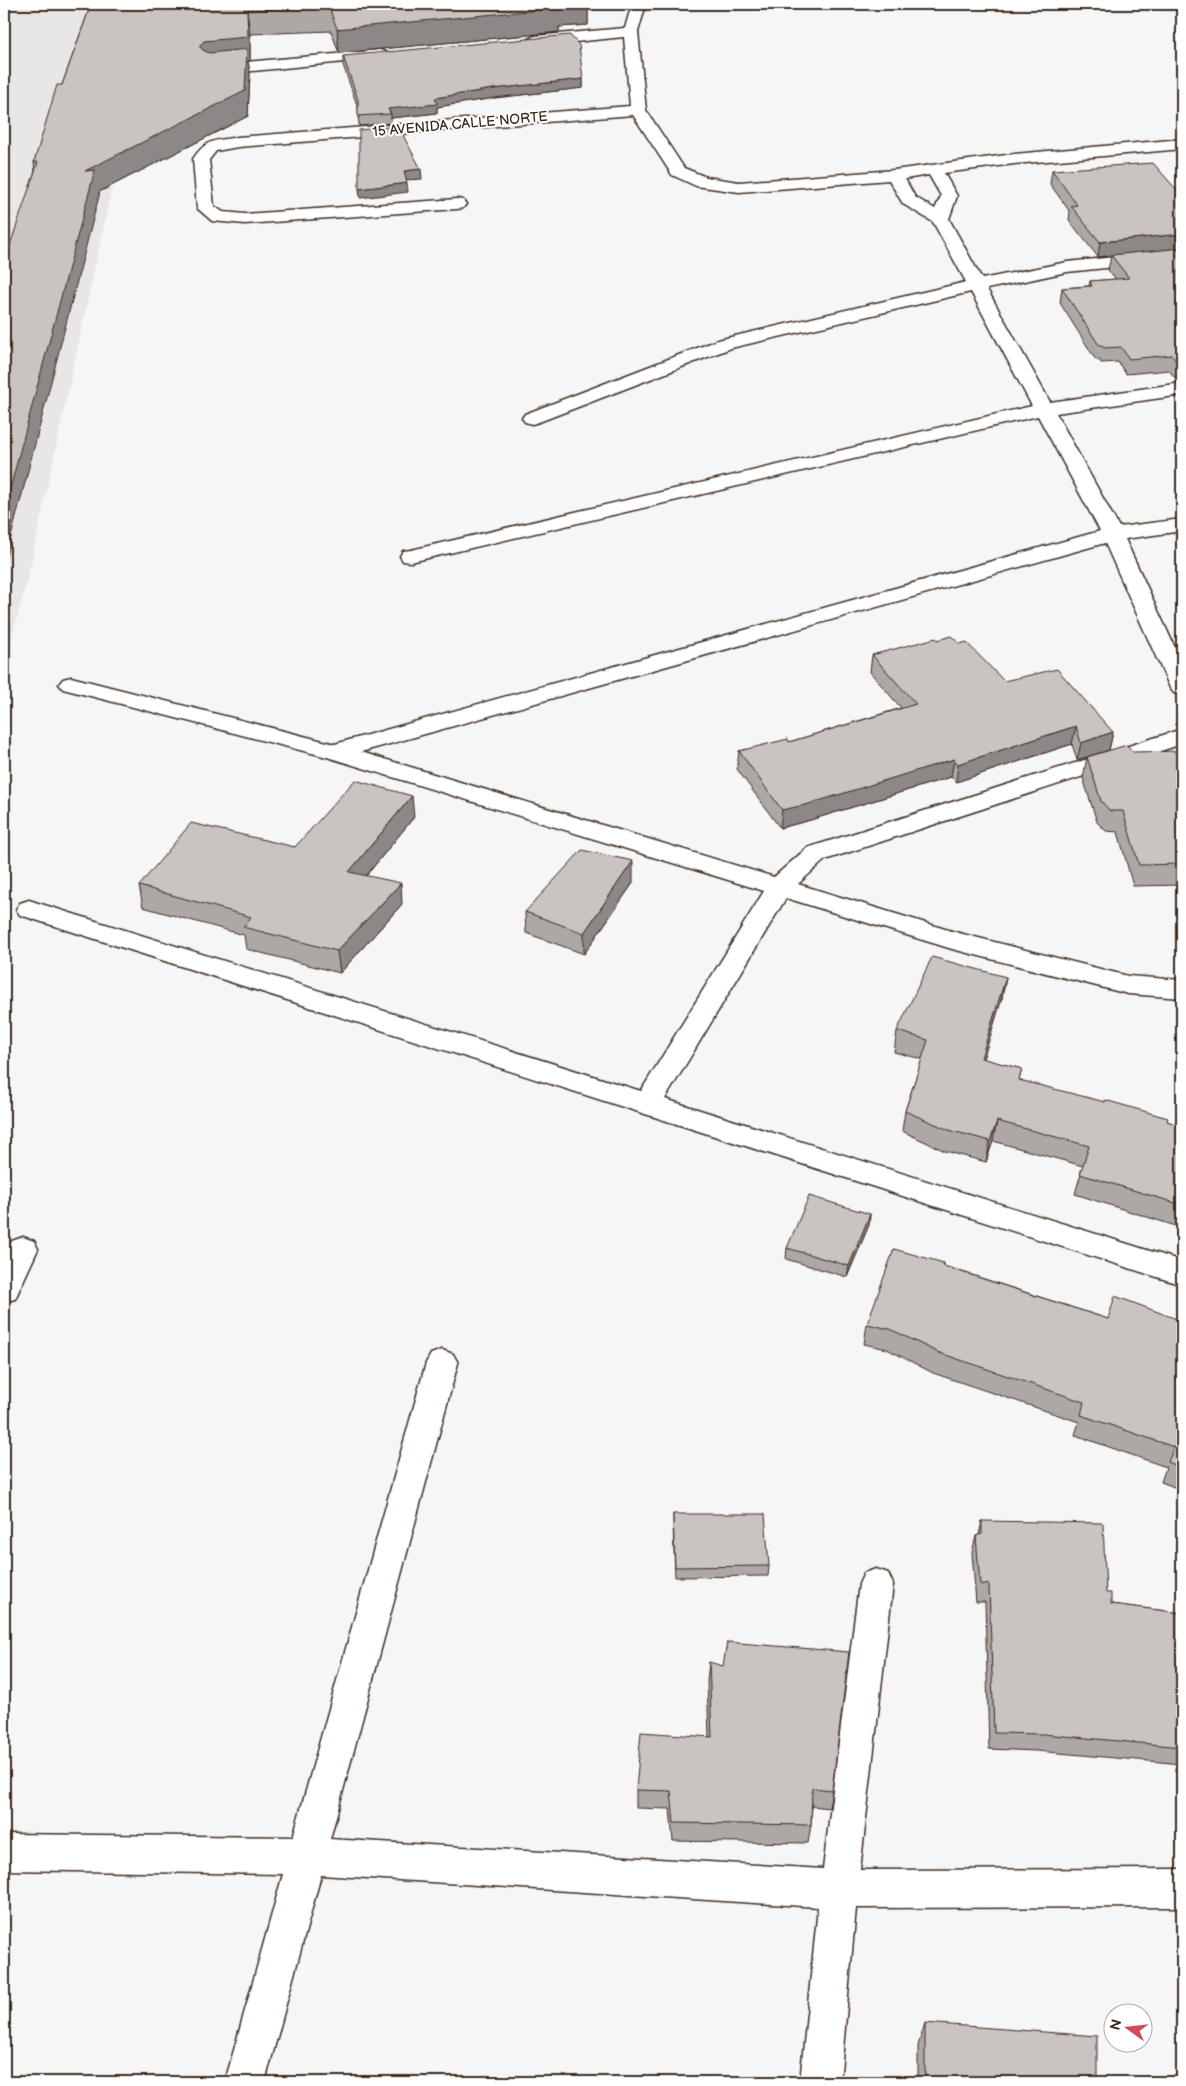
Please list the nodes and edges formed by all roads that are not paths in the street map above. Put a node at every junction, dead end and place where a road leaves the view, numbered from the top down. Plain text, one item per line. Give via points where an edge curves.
1 (639, 4) edge
2 (631, 32) junction
3 (524, 42) edge
4 (397, 53) edge
5 (212, 70) edge
6 (638, 110) junction
7 (1182, 144) edge
8 (934, 170) junction
9 (894, 175) junction
10 (456, 204) dead end
11 (940, 218) junction
12 (1182, 255) edge
13 (978, 285) junction
14 (1182, 389) edge
15 (1044, 409) junction
16 (532, 418) dead end
17 (1182, 525) edge
18 (1112, 534) junction
19 (411, 556) dead end
20 (71, 684) dead end
21 (1182, 688) edge
22 (1182, 736) edge
23 (335, 752) junction
24 (780, 886) junction
25 (29, 909) dead end
26 (1182, 989) edge
27 (646, 1105) junction
28 (23, 1250) dead end
29 (1182, 1273) edge
30 (4, 1290) edge
31 (442, 1363) dead end
32 (876, 1584) dead end
33 (4, 1852) edge
34 (305, 1856) junction
35 (1182, 1888) edge
36 (839, 1890) junction
37 (245, 2082) edge
38 (820, 2082) edge

1 - 2 street
2 - 3 street
2 - 6 street
4 - 5 street
6 - 9 street via 678,171 702,182 738,187
6 - 10 street, 15 AVENIDA CALLE NORTE via 238,142 211,147 201,159 206,208 218,217 245,219
7 - 8 street via 1014,159
8 - 9 street
8 - 11 street via 949,196
9 - 11 street via 909,200
11 - 13 street
12 - 13 street via 1067,267
13 - 15 street
13 - 16 street via 724,344
14 - 15 street
15 - 18 street
15 - 19 street
17 - 18 street
18 - 21 street
18 - 23 street
20 - 23 street
22 - 24 street via 816,854
23 - 24 street
24 - 26 street via 980,947 1128,985
24 - 27 street
25 - 27 street
27 - 29 street
28 - 30 street
31 - 34 street
32 - 36 street
33 - 34 street
34 - 36 street
34 - 37 street
35 - 36 street
36 - 38 street

